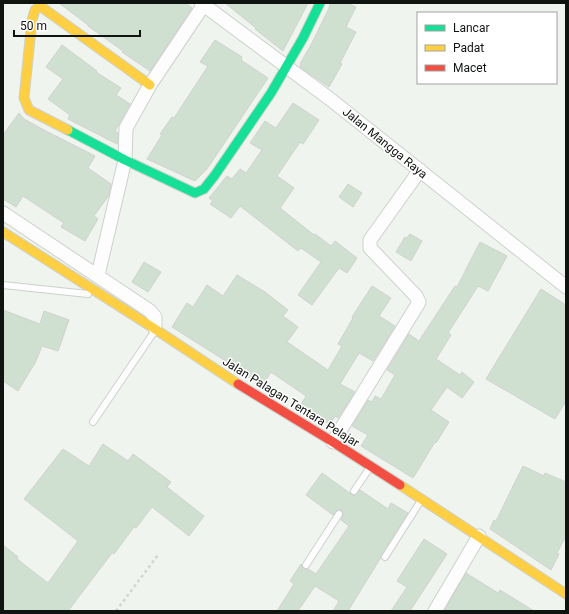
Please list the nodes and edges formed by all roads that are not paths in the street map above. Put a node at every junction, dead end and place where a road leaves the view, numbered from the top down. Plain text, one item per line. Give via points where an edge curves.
1 (320, 3) edge
2 (203, 4) edge
3 (286, 66) junction
4 (150, 85) junction
5 (124, 160) junction
6 (420, 170) junction
7 (3, 213) edge
8 (3, 232) edge
9 (98, 275) junction
10 (564, 282) edge
11 (3, 285) edge
12 (102, 295) junction
13 (155, 329) junction
14 (93, 422) dead end
15 (333, 442) junction
16 (371, 466) junction
17 (354, 491) dead end
18 (422, 499) junction
19 (339, 514) dead end
20 (479, 536) junction
21 (385, 557) dead end
22 (306, 564) dead end
23 (566, 594) edge
24 (435, 611) edge

1 - 3 main road via 304,38
2 - 3 street, Jalan Mangga Raya
2 - 4 street
3 - 5 main road via 271,93 204,189 195,193
3 - 6 street, Jalan Mangga Raya
4 - 5 street via 126,128
4 - 5 main road via 40,6 36,10 32,20 24,98 29,110
5 - 9 street
6 - 10 street, Jalan Mangga Raya
6 - 15 street via 370,240 370,248 419,302
7 - 9 street
8 - 12 main road, Jalan Palagan Tentara Pelajar
9 - 13 street via 150,311 155,317
11 - 12 lane
12 - 13 main road, Jalan Palagan Tentara Pelajar
13 - 14 lane
13 - 15 main road, Jalan Palagan Tentara Pelajar via 242,387
15 - 16 main road, Jalan Palagan Tentara Pelajar
16 - 17 lane
16 - 18 main road, Jalan Palagan Tentara Pelajar
18 - 20 main road, Jalan Palagan Tentara Pelajar
18 - 21 lane
19 - 22 lane
20 - 23 main road, Jalan Palagan Tentara Pelajar
20 - 24 street

